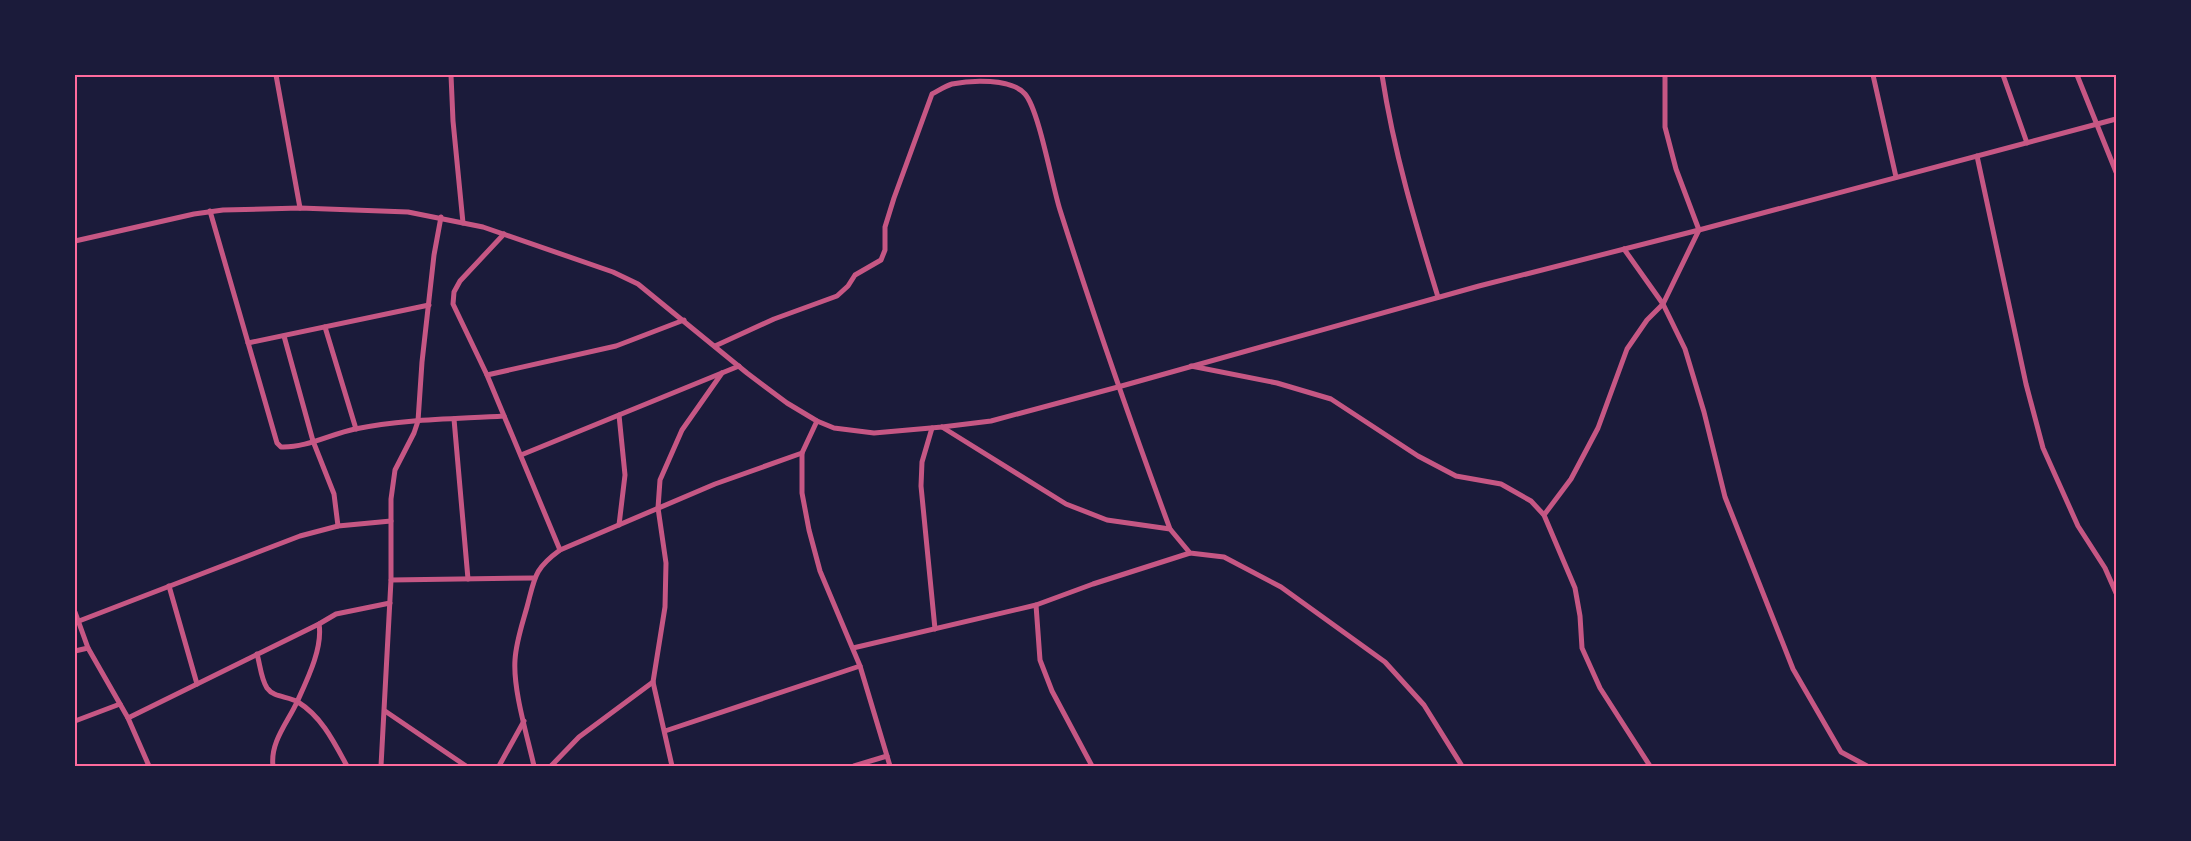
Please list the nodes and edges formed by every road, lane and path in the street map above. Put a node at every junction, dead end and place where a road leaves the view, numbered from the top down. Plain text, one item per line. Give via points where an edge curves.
1 (276, 75) edge
2 (451, 75) edge
3 (1382, 75) edge
4 (1664, 75) edge
5 (1873, 75) edge
6 (2003, 75) edge
7 (2077, 75) edge
8 (2116, 119) edge
9 (2096, 124) junction
10 (2027, 143) junction
11 (1977, 156) junction
12 (2116, 172) edge
13 (1896, 177) junction
14 (300, 208) junction
15 (210, 211) junction
16 (441, 218) junction
17 (464, 222) junction
18 (1699, 230) junction
19 (75, 234) edge
20 (504, 234) junction
21 (76, 241) edge
22 (1624, 249) junction
23 (1438, 297) junction
24 (1663, 304) junction
25 (429, 305) junction
26 (684, 320) junction
27 (324, 327) junction
28 (284, 336) junction
29 (248, 343) junction
30 (715, 346) junction
31 (739, 366) junction
32 (1190, 366) junction
33 (722, 373) junction
34 (487, 375) junction
35 (1118, 387) junction
36 (619, 415) junction
37 (504, 416) junction
38 (454, 419) junction
39 (418, 421) junction
40 (816, 421) junction
41 (942, 427) junction
42 (932, 428) junction
43 (356, 429) junction
44 (313, 441) junction
45 (802, 454) junction
46 (521, 455) junction
47 (658, 508) junction
48 (1544, 515) junction
49 (390, 521) junction
50 (619, 525) junction
51 (338, 526) junction
52 (1170, 529) junction
53 (560, 550) junction
54 (1190, 553) junction
55 (534, 578) junction
56 (391, 580) junction
57 (468, 580) junction
58 (169, 586) junction
59 (2116, 593) edge
60 (390, 603) junction
61 (1036, 605) junction
62 (75, 612) edge
63 (79, 621) junction
64 (319, 624) junction
65 (935, 629) junction
66 (88, 648) junction
67 (853, 648) junction
68 (75, 651) edge
69 (258, 654) junction
70 (860, 666) junction
71 (653, 682) junction
72 (197, 684) junction
73 (297, 702) junction
74 (120, 704) junction
75 (385, 711) junction
76 (128, 718) junction
77 (75, 721) edge
78 (524, 721) junction
79 (665, 731) junction
80 (887, 756) junction
81 (149, 766) edge
82 (273, 766) edge
83 (348, 766) edge
84 (382, 766) edge
85 (466, 766) edge
86 (499, 766) edge
87 (534, 766) edge
88 (551, 766) edge
89 (672, 766) edge
90 (854, 766) edge
91 (890, 766) edge
92 (1092, 766) edge
93 (1462, 766) edge
94 (1650, 766) edge
95 (1867, 766) edge

1 - 14 street
2 - 17 street
3 - 23 street via 1406,192
4 - 18 street via 1665,127 1676,169
5 - 13 street
6 - 10 street
7 - 9 street
8 - 9 street
9 - 10 street
9 - 12 street
10 - 11 street
11 - 13 street
11 - 59 street via 2043,448 2078,526 2105,568
13 - 18 street
14 - 15 street
14 - 16 street via 408,212
15 - 21 street
15 - 29 street
16 - 17 street
16 - 25 street
17 - 20 street
18 - 22 street
18 - 24 street
19 - 21 street
20 - 26 street via 613,272 638,284
20 - 34 street via 460,282 452,304
22 - 23 street
22 - 24 street
23 - 32 street
24 - 48 street via 1627,349 1598,428 1571,479
24 - 95 street via 1685,349 1725,497 1793,669 1841,752
25 - 27 street
25 - 39 street
26 - 30 street
26 - 34 street via 616,346
27 - 28 street
27 - 43 street
28 - 29 street
28 - 44 street
29 - 44 street via 277,443 285,447
30 - 31 street
30 - 35 street via 774,319 837,296 855,275 881,260 885,250 885,227 932,94 950,84 1002,82 1024,93 1034,112 1059,207
31 - 33 street
31 - 40 street
32 - 35 street
32 - 48 street via 1331,399 1418,456 1456,476 1502,484 1531,501
33 - 36 street
33 - 47 street via 682,430 660,480
34 - 37 street
35 - 41 street via 991,421
35 - 52 street
36 - 46 street
36 - 50 street via 625,475
37 - 38 street
37 - 46 street
38 - 39 street
38 - 57 street
39 - 43 street
39 - 49 street via 395,470
40 - 42 street via 834,428 874,433
40 - 45 street
41 - 42 street
41 - 52 street via 1066,504 1107,520
42 - 65 street via 922,462 921,486
43 - 44 street
44 - 51 street via 334,494
45 - 47 street
45 - 67 street via 802,493 809,530 820,571
46 - 53 street
47 - 50 street
47 - 71 street via 666,563 666,608
48 - 94 street via 1575,588 1582,648 1600,688
49 - 51 street
49 - 56 street
50 - 53 street
51 - 58 street via 300,536
52 - 54 street
53 - 55 street via 543,562
54 - 61 street
54 - 93 street via 1224,557 1281,587 1386,662 1424,705
55 - 57 street
55 - 78 street via 515,661
56 - 57 street
56 - 60 street
58 - 63 street
58 - 72 street
60 - 64 street via 336,614
60 - 75 street
61 - 65 street
61 - 92 street via 1040,660 1052,691
62 - 63 street
63 - 66 street
64 - 69 street
64 - 73 street via 319,646
65 - 67 street
66 - 68 street
66 - 74 street
67 - 70 street
69 - 72 street
69 - 73 street via 268,690
70 - 79 street
70 - 80 street
71 - 79 street
71 - 88 street via 579,737
72 - 76 street
73 - 82 street via 278,738
73 - 83 street via 328,731
74 - 76 street
74 - 77 street
75 - 84 street
75 - 85 street
76 - 81 street
78 - 86 street
78 - 87 street
79 - 89 street
80 - 90 street
80 - 91 street

